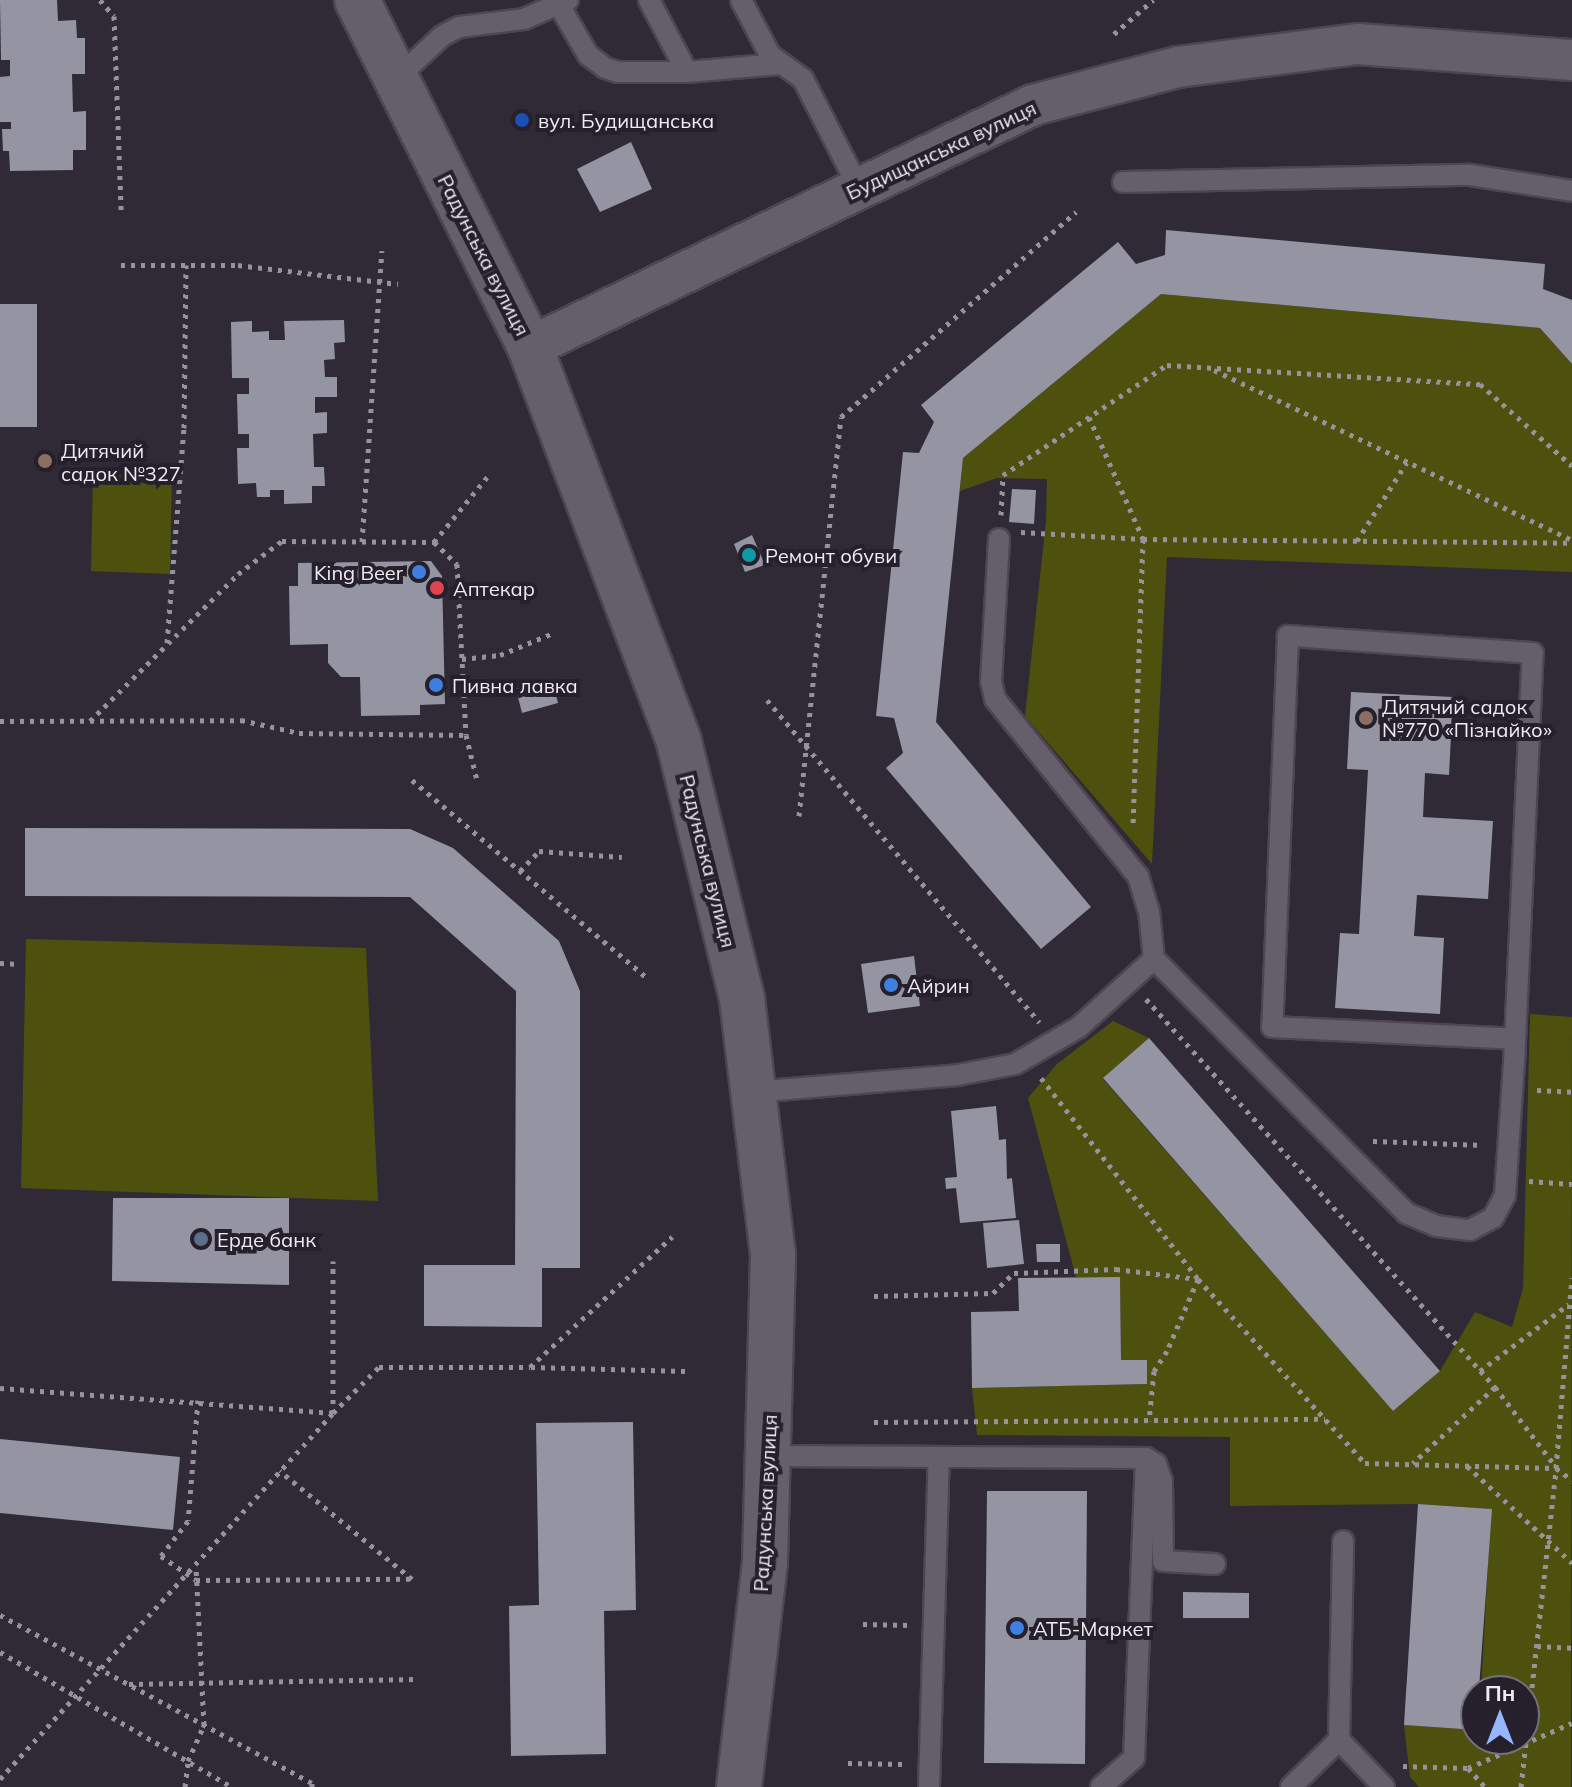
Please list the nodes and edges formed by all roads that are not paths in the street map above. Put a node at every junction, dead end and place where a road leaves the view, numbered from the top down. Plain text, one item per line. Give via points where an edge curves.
1 (357, 0) edge
2 (649, 0) edge
3 (741, 0) edge
4 (561, 1) edge
5 (1572, 60) edge
6 (780, 64) junction
7 (687, 72) junction
8 (396, 79) junction
9 (1123, 182) dead end
10 (859, 188) junction
11 (1572, 191) edge
12 (530, 347) junction
13 (1000, 535) road end
14 (1154, 959) junction
15 (1515, 1039) junction
16 (753, 1092) junction
17 (768, 1456) junction
18 (939, 1457) junction
19 (1146, 1458) junction
20 (1343, 1541) dead end
21 (1215, 1564) dead end
22 (1339, 1740) junction
23 (739, 1787) edge
24 (929, 1787) edge
25 (1101, 1787) edge
26 (1291, 1787) edge
27 (1384, 1787) edge

1 - 8 main road, Радунська вулиця
2 - 7 lane
3 - 6 lane
4 - 7 lane via 588,55 605,68
4 - 8 lane via 524,19 459,27
5 - 10 street, Будищанська вулиця via 1358,44 1178,67 1033,105
6 - 7 lane
6 - 10 lane via 803,79
8 - 12 main road, Радунська вулиця
9 - 11 lane via 1470,175
10 - 12 street, Будищанська вулиця
12 - 16 main road, Радунська вулиця via 679,742 742,999
13 - 14 lane via 991,681 995,699 1144,888
14 - 15 lane via 1406,1213 1436,1226 1470,1230 1493,1218 1505,1195
14 - 16 lane via 1079,1027 1015,1064 958,1075
15 - 15 lane via 1533,653 1288,636 1272,1027
16 - 17 main road, Радунська вулиця via 773,1255
17 - 18 lane
17 - 23 main road, Радунська вулиця via 765,1562
18 - 19 lane
18 - 24 lane
19 - 21 lane via 1156,1464 1162,1481 1163,1561
19 - 25 lane via 1134,1758
20 - 22 lane
22 - 26 lane
22 - 27 lane

